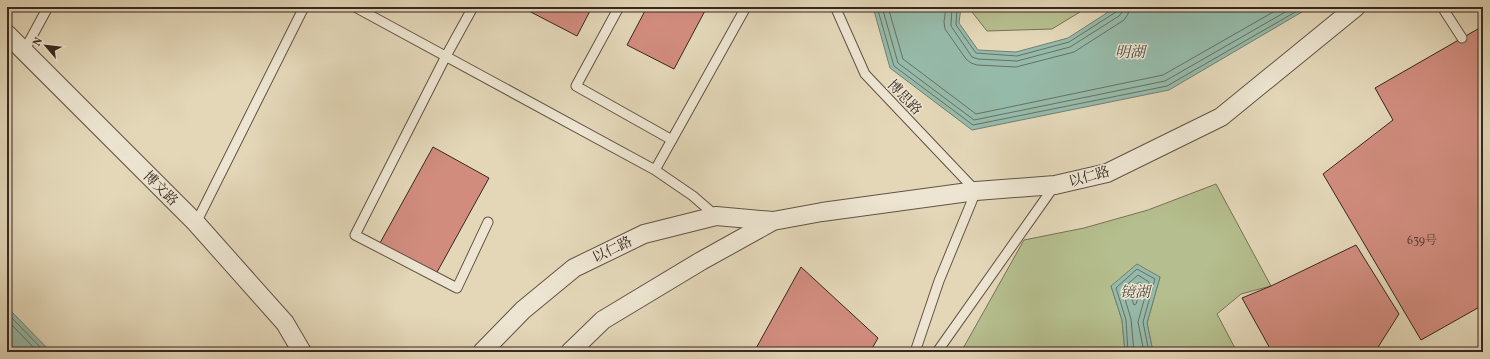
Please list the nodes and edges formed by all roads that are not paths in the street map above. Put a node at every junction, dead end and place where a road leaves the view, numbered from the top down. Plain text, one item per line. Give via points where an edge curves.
1 (48, 7) edge
2 (304, 7) edge
3 (355, 7) edge
4 (473, 7) edge
5 (619, 7) edge
6 (746, 7) edge
7 (838, 7) edge
8 (1356, 7) edge
9 (1442, 7) edge
10 (7, 34) edge
11 (1462, 38) dead end
12 (24, 51) junction
13 (446, 56) junction
14 (672, 140) junction
15 (655, 170) junction
16 (1055, 185) junction
17 (976, 191) junction
18 (716, 216) junction
19 (773, 221) junction
20 (488, 222) dead end
21 (196, 223) junction
22 (302, 352) edge
23 (482, 352) edge
24 (570, 352) edge
25 (915, 352) edge
26 (937, 352) edge

1 - 12 lane
2 - 21 lane
3 - 13 lane
4 - 13 lane
5 - 14 lane via 576,86
6 - 14 lane
7 - 17 lane, 博思路 via 837,11 865,74
8 - 16 street, 以仁路 via 1221,117 1107,173
9 - 11 lane
10 - 12 street, 博文路
12 - 21 street, 博文路
13 - 15 lane
13 - 20 lane via 355,236 457,288
14 - 15 lane
15 - 18 lane via 693,196
16 - 17 street, 以仁路
16 - 26 lane
17 - 19 street, 以仁路
17 - 25 lane via 939,281
18 - 19 street, 以仁路
18 - 23 street, 以仁路 via 644,234 574,268 523,310
19 - 24 street, 以仁路 via 603,320
21 - 22 street, 博文路 via 285,323

